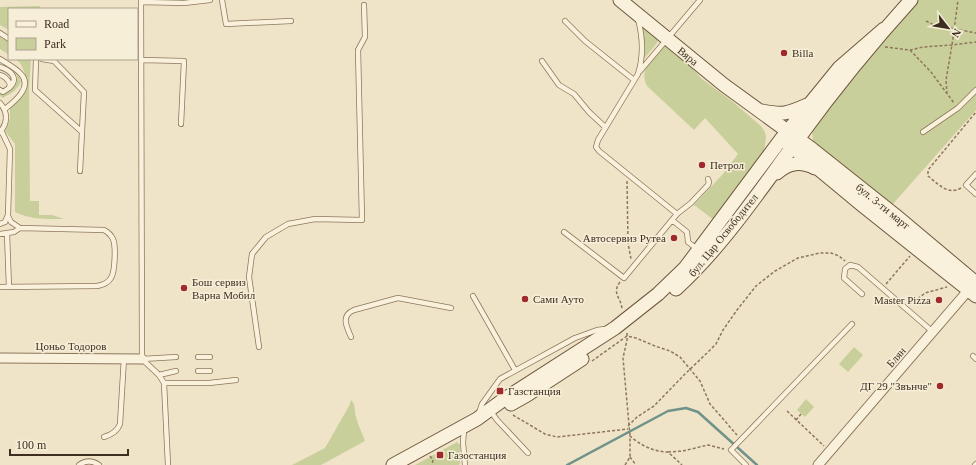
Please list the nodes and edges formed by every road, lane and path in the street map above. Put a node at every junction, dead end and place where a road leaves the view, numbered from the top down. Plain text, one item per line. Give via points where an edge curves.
1 (210, 0) edge
2 (222, 0) edge
3 (620, 0) edge
4 (700, 0) edge
5 (910, 0) edge
6 (958, 0) edge
7 (141, 1) edge
8 (364, 5) dead end
9 (636, 13) junction
10 (291, 21) dead end
11 (565, 21) dead end
12 (926, 21) dead end
13 (954, 29) junction
14 (884, 30) junction
15 (976, 34) edge
16 (667, 39) junction
17 (976, 42) edge
18 (952, 45) junction
19 (868, 50) junction
20 (910, 50) junction
21 (0, 59) edge
22 (36, 60) edge
23 (48, 60) edge
24 (142, 60) junction
25 (542, 61) dead end
26 (0, 67) edge
27 (638, 74) junction
28 (0, 75) edge
29 (634, 80) junction
30 (9, 88) junction
31 (0, 90) edge
32 (976, 90) edge
33 (947, 94) junction
34 (0, 103) edge
35 (808, 104) junction
36 (958, 108) junction
37 (4, 109) junction
38 (757, 110) junction
39 (976, 112) edge
40 (181, 124) dead end
41 (605, 127) junction
42 (1, 131) edge
43 (81, 131) junction
44 (923, 132) dead end
45 (790, 139) junction
46 (80, 171) dead end
47 (824, 172) junction
48 (626, 173) junction
49 (976, 174) edge
50 (708, 179) dead end
51 (966, 185) junction
52 (759, 192) junction
53 (976, 194) edge
54 (676, 214) junction
55 (8, 216) junction
56 (672, 220) junction
57 (0, 224) edge
58 (20, 228) junction
59 (564, 232) dead end
60 (0, 234) edge
61 (7, 234) junction
62 (916, 249) junction
63 (698, 250) junction
64 (850, 265) junction
65 (632, 269) junction
66 (624, 278) junction
67 (972, 286) edge
68 (0, 287) edge
69 (9, 287) junction
70 (882, 288) junction
71 (862, 294) dead end
72 (473, 296) dead end
73 (451, 308) dead end
74 (906, 308) junction
75 (852, 324) dead end
76 (622, 329) junction
77 (933, 332) junction
78 (351, 337) dead end
79 (259, 347) dead end
80 (176, 357) dead end
81 (198, 357) dead end
82 (210, 357) dead end
83 (0, 358) edge
84 (124, 358) junction
85 (142, 358) junction
86 (691, 369) junction
87 (515, 370) junction
88 (176, 371) dead end
89 (198, 371) dead end
90 (210, 371) dead end
91 (159, 375) junction
92 (236, 380) dead end
93 (164, 383) junction
94 (497, 411) junction
95 (787, 412) dead end
96 (801, 414) dead end
97 (477, 419) junction
98 (796, 420) junction
99 (464, 426) junction
100 (628, 428) junction
101 (630, 436) junction
102 (104, 437) dead end
103 (739, 442) junction
104 (731, 450) junction
105 (830, 451) junction
106 (668, 452) junction
107 (528, 453) dead end
108 (630, 457) junction
109 (79, 465) edge
110 (99, 465) edge
111 (168, 465) edge
112 (393, 465) edge
113 (465, 465) edge
114 (625, 465) edge
115 (636, 465) edge
116 (682, 465) edge
117 (746, 465) edge
118 (818, 465) edge

1 - 7 lane via 184,3
2 - 10 lane via 226,24
3 - 9 main road, Вяра
4 - 16 lane
5 - 14 main road, бул. Цар Освободител
6 - 13 path
7 - 24 lane
8 - 79 lane via 365,37 358,50 362,220 315,219 288,224 266,237 252,254 249,277
9 - 16 main road, Вяра
9 - 27 lane via 642,31 643,50
11 - 29 lane via 585,41
12 - 13 path
13 - 15 path
13 - 18 path
14 - 19 main road, бул. Цар Освободител
14 - 35 main road, бул. Цар Освободител via 839,68
16 - 27 lane
16 - 38 main road, Вяра
17 - 18 path
18 - 20 path via 923,46
18 - 33 path via 946,80
19 - 20 path via 883,47
19 - 45 main road, бул. Цар Освободител
20 - 33 path via 932,72
21 - 37 lane via 21,74 24,80 24,88 20,95
22 - 43 lane via 35,90
23 - 43 lane via 54,61 84,92
24 - 40 lane via 184,61
24 - 85 lane
25 - 41 lane via 559,85 574,94
26 - 30 lane via 14,75 13,85
27 - 29 lane
28 - 30 lane via 7,79
29 - 41 lane
30 - 31 lane via 3,92
32 - 36 lane
33 - 36 path
34 - 37 lane
35 - 38 main road via 790,113
35 - 45 main road, бул. Цар Освободител
36 - 44 lane
37 - 42 lane via 6,120
38 - 45 main road, Вяра via 768,126
39 - 51 path via 928,170 928,176 949,191 956,191
41 - 48 lane via 596,142 596,147
42 - 55 lane via 10,149
43 - 46 lane
45 - 47 main road, бул. 3-ти март
45 - 52 main road, бул. Цар Освободител
45 - 63 main road, бул. Цар Освободител
45 - 67 main road, бул. 3-ти март via 895,215
47 - 52 main road via 807,164 790,164 778,172
47 - 62 main road, бул. 3-ти март
48 - 54 lane
48 - 65 path via 628,243
49 - 51 lane
50 - 54 lane via 708,185
51 - 53 lane
52 - 76 main road, бул. Цар Освободител via 726,236 693,273 668,296
54 - 56 lane
55 - 57 lane via 5,222
55 - 58 lane via 11,222
56 - 63 lane via 687,232 688,242
56 - 65 lane
58 - 61 lane
58 - 69 lane via 104,230 111,235 114,242 113,274 106,282 97,286
59 - 66 lane
60 - 61 lane
61 - 69 lane
62 - 67 main road, бул. 3-ти март
62 - 70 path
63 - 76 main road, бул. Цар Освободител via 675,278
64 - 70 lane via 858,267
64 - 71 lane via 845,269 844,278
64 - 86 path via 839,256 820,253 798,258 775,271 756,286 723,330 716,344
65 - 66 lane
66 - 76 path via 616,289 622,306
67 - 74 path via 925,293
67 - 77 street, Блян
68 - 69 lane
70 - 74 lane
72 - 87 lane
73 - 78 lane via 398,298 354,310 348,314 345,321
74 - 77 lane
75 - 103 lane
76 - 86 path via 636,338 676,354
76 - 87 lane via 597,330 575,338
76 - 94 main road, бул. Цар Освободител via 527,395
76 - 97 main road, бул. Цар Освободител via 503,400
76 - 100 path
77 - 105 street, Блян
80 - 85 lane
81 - 82 lane
83 - 84 street, Цоньо Тодоров
84 - 85 street, Цоньо Тодоров
84 - 102 lane via 120,424 114,433
85 - 91 lane
86 - 100 path
86 - 103 path via 700,381 710,404 737,434
87 - 97 lane via 500,379 482,404
88 - 91 lane
89 - 90 lane
91 - 93 lane
92 - 93 lane
93 - 111 lane
94 - 97 main road, бул. Цар Освободител
94 - 100 path via 545,434 557,437
94 - 107 lane via 497,420
95 - 98 path
96 - 98 path
97 - 99 main road, бул. Цар Освободител
98 - 105 path
99 - 112 main road, бул. Цар Освободител
99 - 113 lane
100 - 101 path
101 - 106 path via 653,449
101 - 108 path
103 - 104 lane
104 - 106 path via 708,445
104 - 117 lane
105 - 118 street, Блян
106 - 116 path
108 - 114 path
108 - 115 path
109 - 110 lane via 88,461

